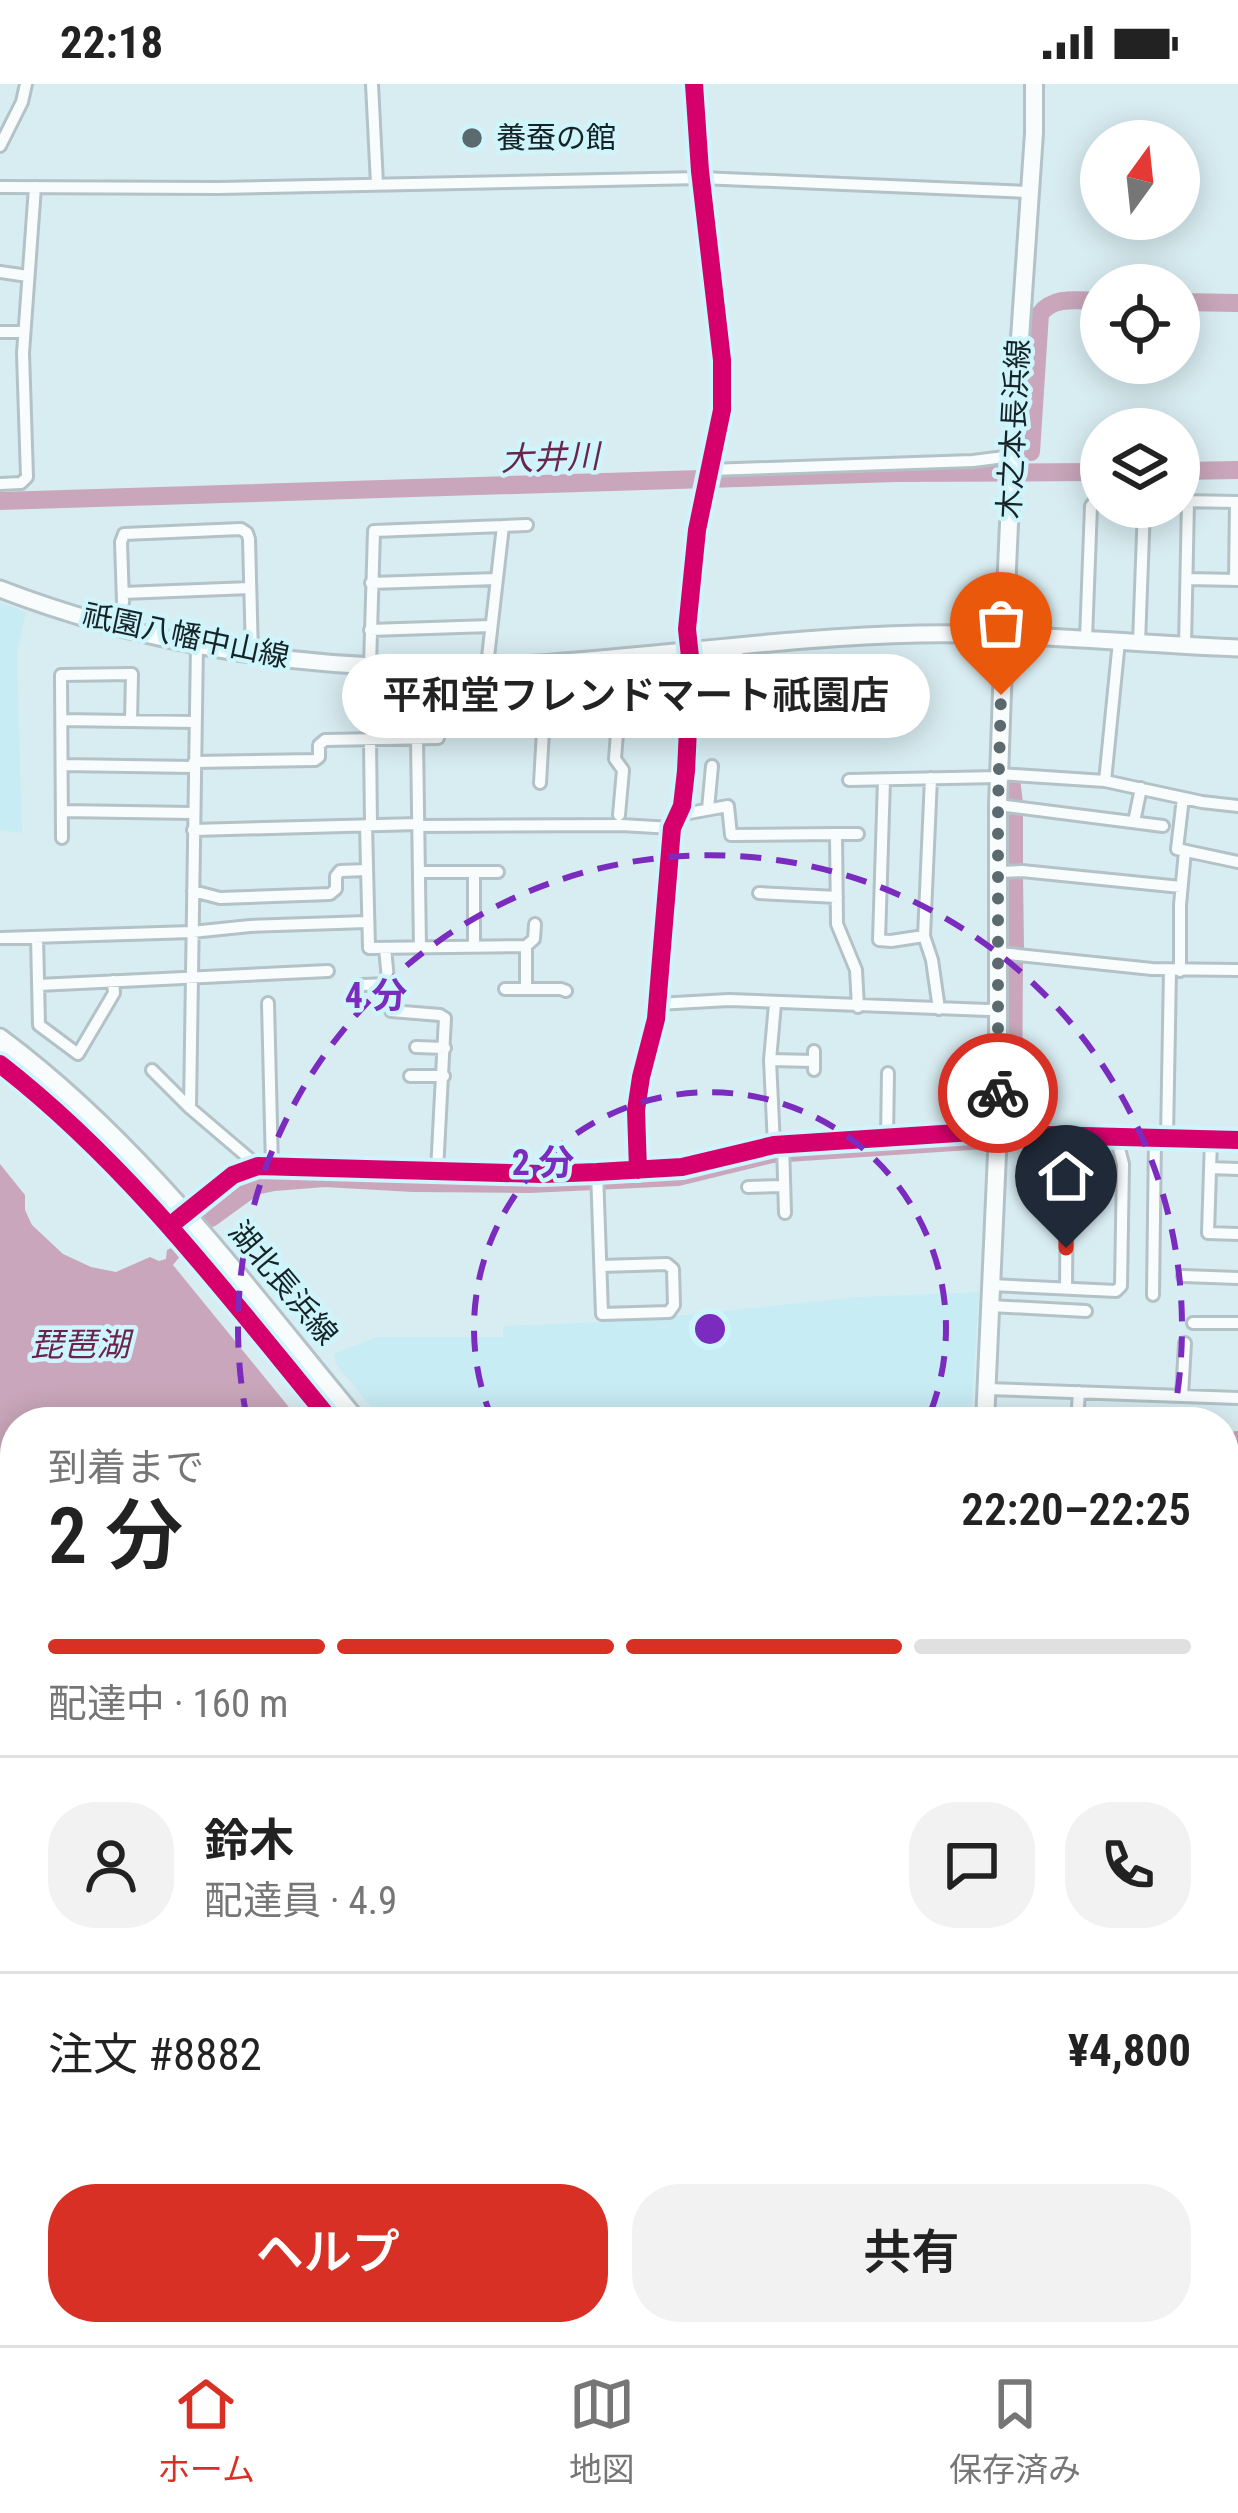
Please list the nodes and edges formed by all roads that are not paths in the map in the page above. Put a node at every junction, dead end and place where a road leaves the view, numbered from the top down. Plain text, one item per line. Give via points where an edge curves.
1 (26, 84) edge
2 (372, 84) edge
3 (694, 84) edge
4 (1034, 84) edge
5 (0, 146) edge
6 (701, 178) junction
7 (376, 184) junction
8 (0, 187) edge
9 (35, 187) junction
10 (1029, 191) junction
11 (0, 272) edge
12 (28, 276) junction
13 (0, 332) edge
14 (24, 332) junction
15 (1012, 464) junction
16 (707, 476) junction
17 (0, 484) edge
18 (1200, 501) edge
19 (1237, 502) edge
20 (527, 525) dead end
21 (503, 526) junction
22 (1090, 528) edge
23 (1143, 528) edge
24 (1185, 528) edge
25 (496, 579) junction
26 (1187, 579) junction
27 (1236, 580) edge
28 (371, 583) junction
29 (250, 588) junction
30 (0, 589) edge
31 (123, 593) junction
32 (116, 626) junction
33 (490, 626) junction
34 (370, 630) junction
35 (1004, 636) junction
36 (1086, 639) junction
37 (1119, 641) junction
38 (1139, 643) junction
39 (196, 645) junction
40 (738, 646) junction
41 (1185, 646) junction
42 (1238, 648) edge
43 (691, 650) junction
44 (252, 654) junction
45 (623, 656) junction
46 (548, 662) junction
47 (370, 666) junction
48 (487, 666) junction
49 (443, 667) junction
50 (651, 690) dead end
51 (689, 693) junction
52 (62, 721) junction
53 (131, 721) junction
54 (195, 722) junction
55 (734, 729) dead end
56 (370, 739) junction
57 (417, 739) junction
58 (194, 764) junction
59 (62, 765) junction
60 (712, 766) dead end
61 (999, 775) junction
62 (931, 778) junction
63 (849, 780) dead end
64 (884, 780) junction
65 (1105, 782) junction
66 (540, 783) dead end
67 (1141, 788) junction
68 (1184, 798) junction
69 (998, 805) junction
70 (1238, 806) edge
71 (708, 809) junction
72 (62, 811) junction
73 (193, 813) junction
74 (678, 814) junction
75 (619, 815) dead end
76 (1134, 822) junction
77 (369, 825) junction
78 (418, 825) junction
79 (1163, 826) dead end
80 (672, 828) junction
81 (193, 830) junction
82 (836, 834) junction
83 (859, 834) dead end
84 (62, 838) dead end
85 (1185, 851) junction
86 (1238, 862) edge
87 (367, 870) junction
88 (418, 872) junction
89 (474, 872) junction
90 (498, 872) dead end
91 (999, 872) junction
92 (1181, 887) junction
93 (193, 891) junction
94 (759, 893) dead end
95 (837, 897) junction
96 (367, 922) junction
97 (535, 924) dead end
98 (192, 932) junction
99 (924, 936) junction
100 (37, 937) junction
101 (0, 938) edge
102 (526, 946) junction
103 (474, 947) junction
104 (385, 948) junction
105 (420, 948) junction
106 (1000, 953) junction
107 (1175, 970) junction
108 (1238, 970) edge
109 (328, 971) dead end
110 (192, 979) junction
111 (113, 981) junction
112 (388, 984) junction
113 (38, 985) junction
114 (361, 985) dead end
115 (505, 989) dead end
116 (526, 989) junction
117 (566, 992) dead end
118 (268, 1003) dead end
119 (657, 1004) junction
120 (775, 1004) junction
121 (858, 1006) junction
122 (999, 1008) junction
123 (939, 1009) junction
124 (0, 1037) edge
125 (416, 1047) dead end
126 (445, 1048) junction
127 (0, 1054) edge
128 (770, 1060) junction
129 (814, 1061) dead end
130 (152, 1070) dead end
131 (888, 1073) dead end
132 (410, 1076) dead end
133 (444, 1076) junction
134 (190, 1108) junction
135 (998, 1132) junction
136 (1077, 1136) junction
137 (886, 1137) junction
138 (1115, 1137) junction
139 (1161, 1138) junction
140 (1211, 1139) junction
141 (1238, 1140) edge
142 (780, 1148) junction
143 (258, 1166) junction
144 (272, 1167) junction
145 (1210, 1168) junction
146 (1238, 1169) edge
147 (638, 1170) junction
148 (437, 1171) junction
149 (597, 1178) junction
150 (784, 1186) junction
151 (748, 1187) dead end
152 (785, 1213) dead end
153 (182, 1217) junction
154 (1238, 1234) edge
155 (601, 1266) junction
156 (1183, 1276) dead end
157 (1238, 1277) edge
158 (991, 1285) junction
159 (1066, 1289) junction
160 (1153, 1295) dead end
161 (990, 1306) junction
162 (1086, 1311) dead end
163 (1192, 1323) dead end
164 (1238, 1324) edge
165 (1185, 1343) dead end
166 (987, 1389) junction
167 (1078, 1392) junction
168 (1182, 1396) junction
169 (1238, 1398) edge
170 (330, 1407) edge
171 (346, 1407) edge
172 (986, 1407) edge
173 (1078, 1407) edge

1 - 5 street
2 - 7 street
3 - 6 street
4 - 10 main road, 木之本長浜線
6 - 7 street
6 - 10 street
6 - 16 street via 722,360 722,410
7 - 9 street
8 - 9 street
9 - 12 street
10 - 15 main road, 木之本長浜線
11 - 12 street
12 - 14 street
13 - 14 street
14 - 17 street via 27,478
15 - 16 street
15 - 35 main road, 木之本長浜線
16 - 43 street
18 - 19 street
19 - 27 street
20 - 21 street
21 - 25 street
21 - 28 street via 374,531
22 - 36 street
23 - 38 street
24 - 26 street
25 - 28 street
25 - 33 street
26 - 27 street
26 - 41 street
28 - 34 street
29 - 31 street
29 - 31 street via 244,530 150,532 122,536
29 - 44 street
30 - 32 main road, 祇園八幡中山線
31 - 32 street
32 - 39 main road, 祇園八幡中山線
33 - 34 street
33 - 48 street
34 - 47 street
35 - 36 main road, 祇園八幡中山線
35 - 40 main road, 祇園八幡中山線
35 - 61 main road, 木之本長浜線
36 - 37 main road, 祇園八幡中山線
37 - 38 main road, 祇園八幡中山線
37 - 65 street
38 - 41 main road, 祇園八幡中山線
39 - 44 main road, 祇園八幡中山線
39 - 54 street
40 - 43 main road, 祇園八幡中山線
40 - 55 street
41 - 42 main road, 祇園八幡中山線
43 - 45 main road, 祇園八幡中山線
43 - 51 street
44 - 47 main road, 祇園八幡中山線
45 - 46 main road, 祇園八幡中山線
45 - 75 street
46 - 48 main road, 祇園八幡中山線
46 - 66 street
47 - 49 main road, 祇園八幡中山線
48 - 49 main road, 祇園八幡中山線
49 - 57 street via 438,738
50 - 51 street
51 - 74 street
52 - 53 street
52 - 53 street via 62,675 132,674
52 - 59 street
53 - 54 street
54 - 58 street
56 - 57 street
56 - 58 street via 322,741 315,760
56 - 77 street
57 - 78 street
58 - 59 street
58 - 73 street
59 - 72 street
60 - 71 street
61 - 62 street
61 - 65 street
61 - 69 main road, 木之本長浜線
62 - 64 street
62 - 99 street
63 - 64 street
64 - 99 street via 879,940
65 - 67 street
67 - 68 street
67 - 76 street
68 - 70 street
68 - 85 street via 1178,849
69 - 76 street
69 - 91 main road, 木之本長浜線
71 - 74 street
71 - 82 street via 728,806 731,836
72 - 73 street
72 - 84 street
73 - 81 street
74 - 80 street
76 - 79 street
77 - 78 street
77 - 81 street
77 - 87 street
78 - 80 street
78 - 88 street
80 - 119 street
81 - 93 street
82 - 83 street
82 - 95 street
85 - 86 street
85 - 92 street
87 - 93 street via 340,871 329,894 220,898
87 - 96 street
88 - 89 street
88 - 105 street
89 - 90 street
89 - 103 street
91 - 92 street
91 - 106 main road, 木之本長浜線
92 - 107 street
93 - 98 street
94 - 95 street
95 - 121 street
96 - 98 street
96 - 104 street via 368,948
97 - 102 street
98 - 100 street
98 - 110 street
99 - 123 street
100 - 101 street
100 - 113 street
102 - 103 street
102 - 116 street
103 - 105 street
104 - 105 street
104 - 112 street
106 - 107 street
106 - 122 main road, 木之本長浜線
107 - 108 street
107 - 139 street
109 - 110 street
110 - 111 street
110 - 134 street
111 - 113 street
111 - 113 street via 114,993 78,1054 39,1025
112 - 114 street
112 - 126 street via 394,1012 444,1017
115 - 116 street
116 - 117 street
118 - 144 street
119 - 120 street
119 - 147 street via 636,1111
120 - 121 street
120 - 128 street
121 - 123 street
122 - 123 street
122 - 135 main road, 木之本長浜線
124 - 153 main road, 湖北長浜線 via 89,1110
125 - 126 street
126 - 133 street
127 - 153 main road, 湖北長浜線
128 - 129 street
128 - 142 street
130 - 134 street
131 - 137 street
132 - 133 street
133 - 148 street
134 - 143 street
135 - 136 street
135 - 137 street
135 - 158 main road, 木之本長浜線
136 - 138 street
136 - 159 street via 1066,1165
137 - 142 street
138 - 139 street
138 - 159 street via 1123,1164 1121,1286
139 - 140 street
139 - 160 street
140 - 141 street
140 - 145 street
142 - 147 street
142 - 150 street
143 - 144 street
143 - 153 street via 233,1174
144 - 148 street
145 - 146 street
145 - 154 street via 1208,1233
147 - 149 street
148 - 149 street
149 - 155 street
150 - 151 street
150 - 152 street
153 - 170 main road, 湖北長浜線
153 - 171 main road, 湖北長浜線
155 - 155 street via 602,1314 669,1312 674,1305 667,1264
156 - 157 street
158 - 159 street
158 - 161 main road, 木之本長浜線
161 - 162 street
161 - 166 main road, 木之本長浜線
163 - 164 street
165 - 168 street
166 - 167 street
166 - 172 main road, 木之本長浜線
167 - 168 street
167 - 173 street
168 - 169 street

